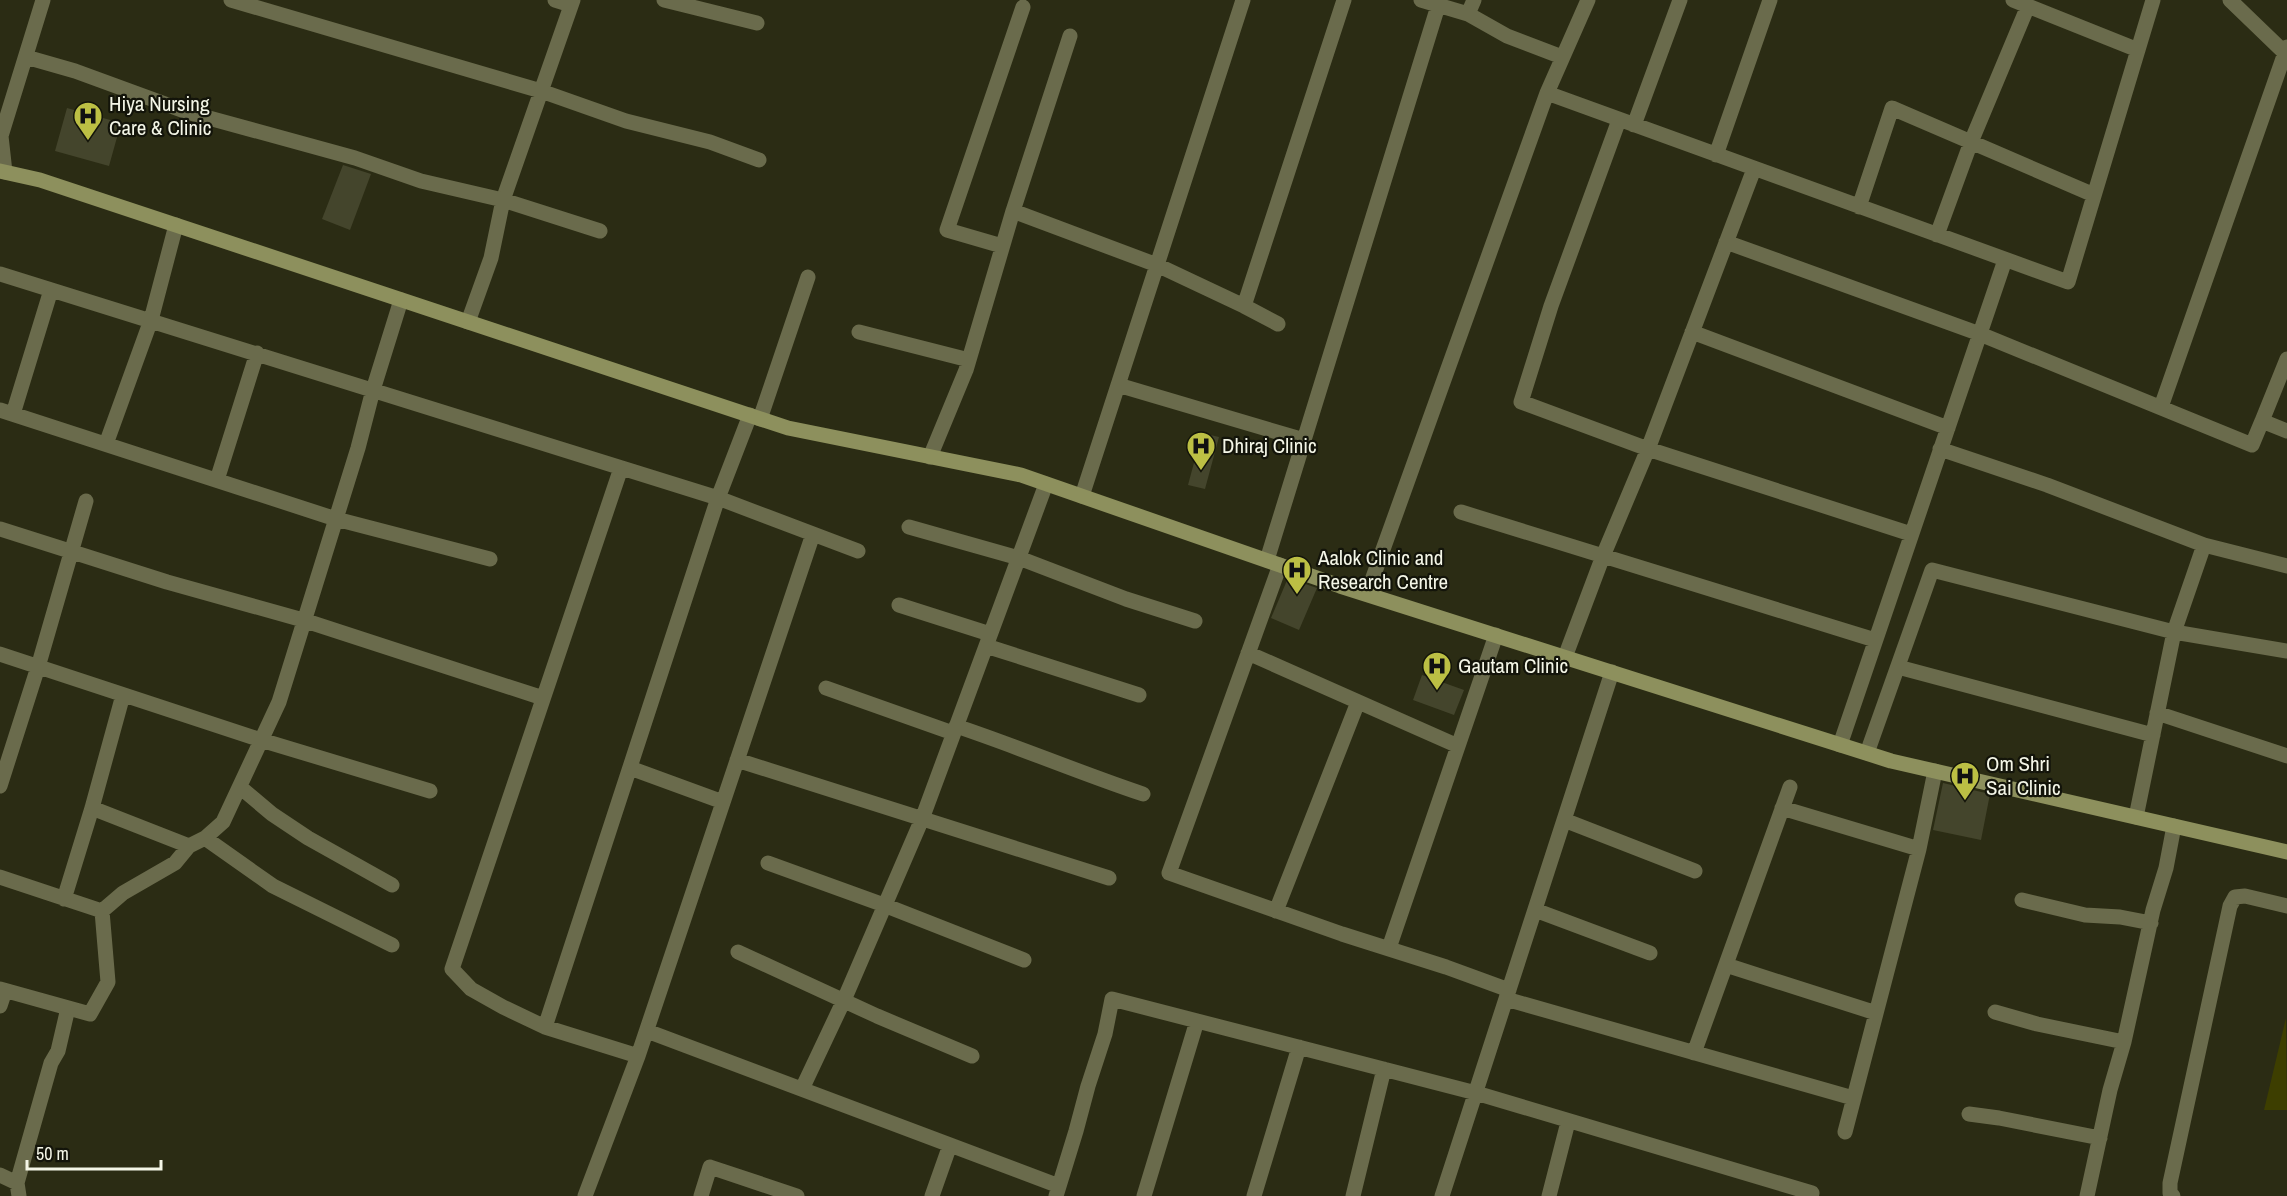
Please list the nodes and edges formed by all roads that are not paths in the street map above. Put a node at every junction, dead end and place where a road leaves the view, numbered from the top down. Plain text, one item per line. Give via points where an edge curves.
1 (43, 0) edge
2 (231, 0) edge
3 (555, 0) edge
4 (664, 0) edge
5 (1243, 0) edge
6 (1344, 0) edge
7 (1421, 0) edge
8 (1588, 0) edge
9 (1680, 0) edge
10 (1770, 0) edge
11 (2013, 0) edge
12 (2153, 0) edge
13 (2230, 0) edge
14 (572, 2) edge
15 (683, 2) edge
16 (1438, 6) junction
17 (2028, 6) junction
18 (1023, 7) dead end
19 (1471, 7) edge
20 (758, 23) dead end
21 (1070, 36) dead end
22 (2138, 50) junction
23 (2286, 52) edge
24 (26, 57) junction
25 (1562, 57) junction
26 (541, 91) junction
27 (1546, 93) junction
28 (1619, 120) junction
29 (1634, 125) junction
30 (1971, 142) junction
31 (1716, 155) junction
32 (759, 160) dead end
33 (1754, 169) junction
34 (2, 172) edge
35 (2094, 195) junction
36 (503, 200) junction
37 (1858, 207) junction
38 (1013, 211) junction
39 (176, 225) junction
40 (600, 231) dead end
41 (1937, 235) junction
42 (1726, 242) junction
43 (1002, 246) junction
44 (2005, 260) junction
45 (1157, 265) junction
46 (0, 274) edge
47 (808, 277) dead end
48 (51, 290) junction
49 (401, 300) junction
50 (1244, 306) junction
51 (151, 320) junction
52 (468, 322) junction
53 (1278, 324) dead end
54 (859, 332) dead end
55 (1692, 332) junction
56 (1980, 334) junction
57 (257, 353) junction
58 (2287, 359) edge
59 (969, 360) junction
60 (1118, 385) junction
61 (373, 390) junction
62 (2161, 408) junction
63 (6, 412) edge
64 (755, 417) junction
65 (2262, 421) junction
66 (1948, 428) junction
67 (2287, 431) edge
68 (1304, 440) junction
69 (106, 444) junction
70 (1648, 449) junction
71 (1940, 449) junction
72 (930, 457) junction
73 (621, 468) junction
74 (217, 480) junction
75 (1046, 484) junction
76 (1082, 496) junction
77 (718, 498) junction
78 (86, 501) dead end
79 (1461, 512) dead end
80 (336, 519) junction
81 (909, 527) dead end
82 (0, 529) edge
83 (813, 534) junction
84 (1911, 534) junction
85 (2204, 545) junction
86 (70, 551) junction
87 (858, 551) dead end
88 (1603, 556) junction
89 (1019, 558) junction
90 (490, 559) dead end
91 (1273, 562) junction
92 (2287, 566) edge
93 (1367, 594) junction
94 (899, 606) dead end
95 (303, 620) junction
96 (1195, 621) dead end
97 (2174, 632) junction
98 (1496, 635) junction
99 (988, 640) junction
100 (1875, 640) junction
101 (2287, 651) edge
102 (1248, 653) junction
103 (0, 654) edge
104 (1565, 657) junction
105 (38, 667) junction
106 (1898, 667) junction
107 (1612, 672) junction
108 (826, 688) dead end
109 (123, 695) junction
110 (1139, 695) dead end
111 (543, 698) junction
112 (1358, 702) junction
113 (2157, 713) junction
114 (955, 729) junction
115 (2153, 735) junction
116 (261, 740) junction
117 (1840, 745) junction
118 (1458, 746) junction
119 (1867, 753) junction
120 (2287, 756) edge
121 (737, 760) junction
122 (630, 768) junction
123 (1935, 771) junction
124 (0, 786) edge
125 (240, 787) junction
126 (1790, 787) dead end
127 (430, 791) dead end
128 (1143, 794) dead end
129 (723, 802) junction
130 (92, 808) junction
131 (1782, 808) junction
132 (2136, 817) junction
133 (922, 819) junction
134 (1564, 819) junction
135 (2174, 826) junction
136 (205, 838) junction
137 (189, 846) junction
138 (1919, 849) junction
139 (2287, 852) edge
140 (768, 863) dead end
141 (1695, 871) dead end
142 (0, 878) edge
143 (1109, 879) dead end
144 (392, 885) dead end
145 (64, 899) junction
146 (2022, 900) dead end
147 (884, 905) junction
148 (2287, 906) edge
149 (1535, 910) junction
150 (102, 911) junction
151 (1276, 911) junction
152 (2151, 923) junction
153 (392, 945) dead end
154 (1389, 948) junction
155 (738, 952) dead end
156 (1650, 953) dead end
157 (1024, 960) dead end
158 (1726, 965) junction
159 (2, 990) edge
160 (1508, 995) junction
161 (844, 1000) junction
162 (0, 1006) edge
163 (68, 1008) junction
164 (1995, 1012) dead end
165 (1876, 1013) junction
166 (1197, 1021) junction
167 (545, 1027) junction
168 (647, 1031) junction
169 (2124, 1042) junction
170 (1299, 1047) junction
171 (1694, 1053) junction
172 (638, 1056) junction
173 (972, 1056) dead end
174 (1384, 1069) junction
175 (802, 1089) junction
176 (1476, 1093) junction
177 (1853, 1098) junction
178 (1969, 1114) dead end
179 (1568, 1122) junction
180 (1845, 1132) dead end
181 (2100, 1138) junction
182 (950, 1145) junction
183 (0, 1175) edge
184 (18, 1189) edge
185 (1057, 1191) edge
186 (1812, 1193) dead end
187 (585, 1196) edge
188 (701, 1196) edge
189 (797, 1196) edge
190 (932, 1196) edge
191 (1144, 1196) edge
192 (1254, 1196) edge
193 (1353, 1196) edge
194 (1442, 1196) edge
195 (1549, 1196) edge
196 (2087, 1196) edge
197 (2173, 1196) edge

1 - 24 street
2 - 26 street
3 - 14 street
4 - 15 street
5 - 45 street
6 - 50 street
7 - 16 street
8 - 25 street
9 - 29 street
10 - 31 street
11 - 17 street
12 - 22 street
13 - 23 street
14 - 26 street
15 - 20 street
16 - 19 street
16 - 68 street
17 - 22 street
17 - 30 street
18 - 43 street via 947,230
19 - 25 street via 1507,36
21 - 38 street
22 - 35 street
23 - 62 street
24 - 34 street via 1,136
24 - 36 street via 187,112 355,158 421,181
25 - 27 street
26 - 32 street
26 - 36 street
27 - 28 street
27 - 93 street
28 - 29 street
28 - 70 street via 1551,306 1521,402
29 - 31 street
30 - 35 street
30 - 37 street via 1892,108
30 - 41 street
31 - 33 street
33 - 37 street
33 - 42 street
34 - 39 street via 40,180
35 - 44 street via 2068,282
36 - 40 street
36 - 52 street via 491,258
37 - 41 street
38 - 43 street
38 - 45 street
39 - 49 street
39 - 51 street
41 - 44 street
42 - 55 street
42 - 56 street
43 - 59 street
44 - 56 street
45 - 50 street
45 - 60 street
46 - 48 street
47 - 64 street
48 - 51 street
48 - 63 street
49 - 52 street
49 - 61 street
50 - 53 street
51 - 57 street
51 - 69 street
52 - 64 street
54 - 59 street
55 - 66 street
55 - 70 street
56 - 62 street
56 - 66 street
57 - 61 street
57 - 74 street
58 - 65 street
59 - 72 street
60 - 68 street
60 - 76 street
61 - 73 street
61 - 80 street
62 - 65 street via 2252,445
63 - 69 street
64 - 72 street via 788,428
64 - 77 street
65 - 67 street
66 - 71 street
68 - 91 street
69 - 74 street
70 - 84 street
70 - 88 street
71 - 84 street
71 - 85 street via 2047,484
72 - 75 street
73 - 77 street
73 - 111 street
74 - 80 street
75 - 76 street
75 - 89 street
76 - 91 street
77 - 83 street
77 - 122 street
78 - 86 street
79 - 88 street
80 - 90 street
80 - 95 street
81 - 89 street
82 - 86 street
83 - 87 street
83 - 121 street
84 - 100 street
85 - 92 street
85 - 97 street
86 - 95 street
86 - 105 street
88 - 100 street
88 - 104 street
89 - 96 street
89 - 99 street
91 - 93 street
91 - 102 street
93 - 98 street
94 - 99 street
95 - 111 street
95 - 116 street via 279,702
97 - 101 street
97 - 106 street via 1932,570
97 - 113 street
98 - 104 street
98 - 118 street
99 - 110 street
99 - 114 street
100 - 117 street
102 - 112 street
102 - 151 street via 1169,873
103 - 105 street
104 - 107 street
105 - 109 street
105 - 124 street
106 - 115 street
106 - 119 street
107 - 117 street
107 - 134 street
108 - 114 street
109 - 116 street
109 - 130 street
111 - 167 street via 452,969 471,989
112 - 118 street
112 - 151 street
113 - 115 street
113 - 120 street
114 - 128 street via 1003,742
114 - 133 street
115 - 132 street
116 - 125 street
116 - 127 street
117 - 119 street
118 - 154 street
119 - 123 street
121 - 129 street
121 - 133 street
122 - 129 street
122 - 167 street
123 - 132 street
123 - 138 street
125 - 136 street via 223,822
125 - 144 street via 308,838
126 - 131 street
129 - 168 street
130 - 137 street
130 - 145 street
131 - 138 street
131 - 158 street
132 - 135 street
133 - 143 street
133 - 147 street
134 - 141 street
134 - 149 street
135 - 139 street
135 - 152 street
136 - 137 street
136 - 153 street via 273,886
137 - 150 street via 175,863 123,893
138 - 165 street
140 - 147 street
142 - 145 street
145 - 150 street
146 - 152 street via 2085,915
147 - 157 street
147 - 161 street
148 - 197 street via 2245,896 2235,897 2230,906 2170,1183
149 - 156 street
149 - 160 street
150 - 163 street via 108,982 90,1014
151 - 154 street
152 - 169 street
154 - 160 street
155 - 161 street
158 - 165 street
158 - 171 street
159 - 162 street
159 - 163 street
160 - 171 street
160 - 176 street
161 - 173 street
161 - 175 street
163 - 184 street
164 - 169 street
165 - 177 street
166 - 170 street
166 - 185 street via 1112,999
166 - 191 street
167 - 172 street
168 - 172 street
168 - 175 street
169 - 181 street
170 - 174 street
170 - 192 street
171 - 177 street
172 - 187 street
174 - 176 street
174 - 193 street
175 - 182 street
176 - 179 street
176 - 194 street
177 - 180 street
178 - 181 street
179 - 186 street
179 - 195 street
181 - 196 street
182 - 185 street
182 - 190 street
183 - 184 street
188 - 189 street via 710,1167

